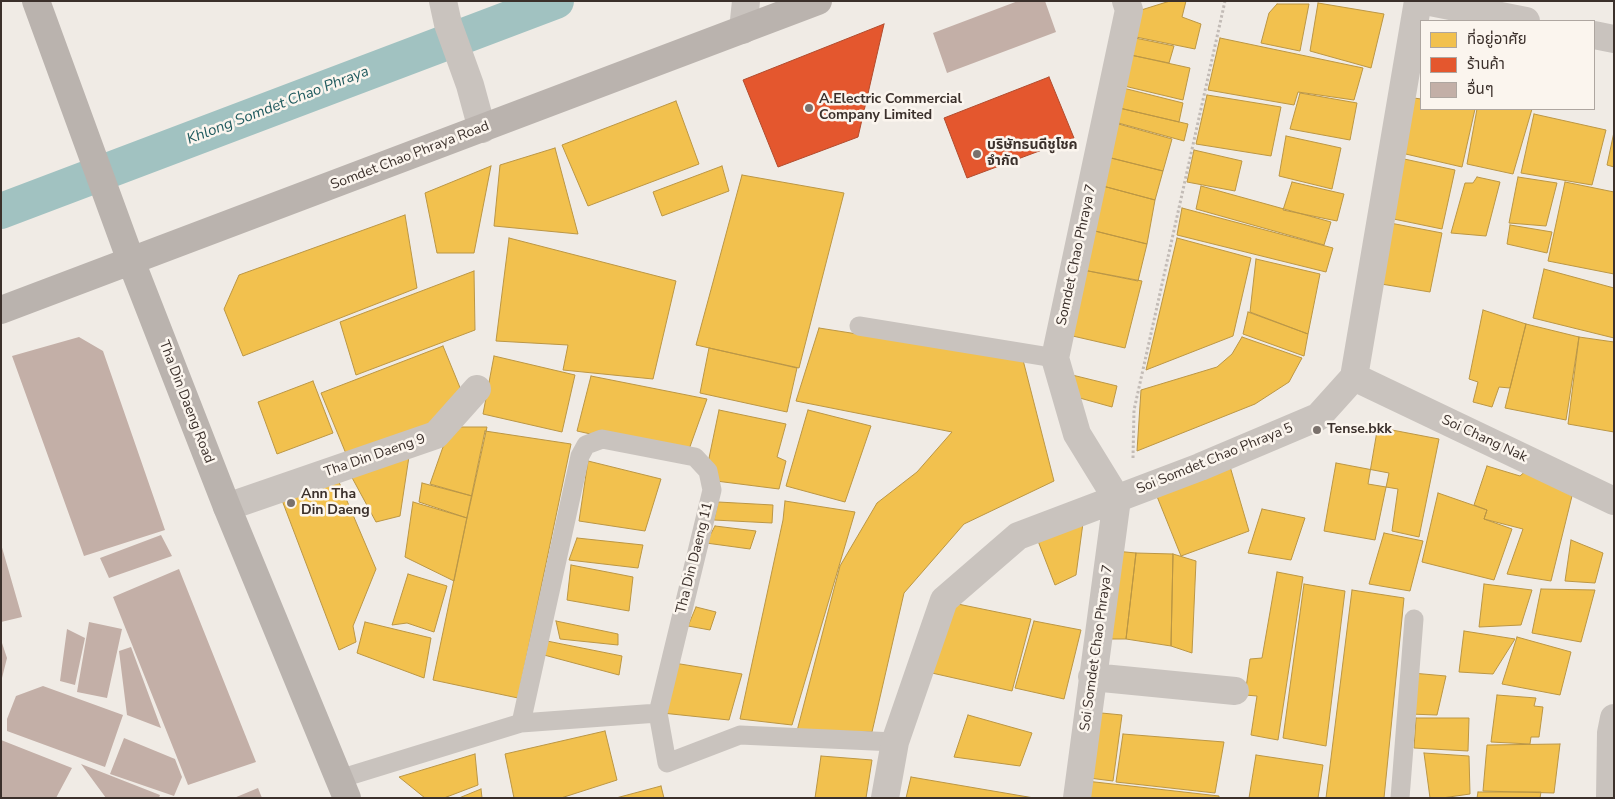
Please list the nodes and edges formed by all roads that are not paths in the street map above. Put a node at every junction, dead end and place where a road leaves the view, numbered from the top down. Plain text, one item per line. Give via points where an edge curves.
1 (36, 1) edge
2 (746, 1) edge
3 (818, 1) edge
4 (1126, 1) edge
5 (1418, 1) edge
6 (1425, 1) edge
7 (446, 13) edge
8 (1521, 20) edge
9 (743, 30) junction
10 (1595, 35) edge
11 (1614, 39) edge
12 (482, 128) junction
13 (130, 261) junction
14 (1, 310) edge
15 (859, 326) dead end
16 (1055, 358) junction
17 (1354, 377) junction
18 (477, 389) dead end
19 (1117, 499) junction
20 (1614, 501) edge
21 (227, 507) junction
22 (1414, 619) dead end
23 (1092, 677) junction
24 (1234, 691) dead end
25 (658, 713) junction
26 (1614, 718) edge
27 (521, 723) junction
28 (895, 742) junction
29 (343, 788) edge
30 (885, 798) edge
31 (1077, 798) edge
32 (1400, 798) edge
33 (1610, 798) edge

1 - 13 main road, Tha Din Daeng Road
2 - 9 street
3 - 9 main road, Somdet Chao Phraya Road
4 - 16 street, Somdet Chao Phraya 7 via 1129,10
5 - 17 street
6 - 8 street
7 - 12 street
9 - 12 main road, Somdet Chao Phraya Road
10 - 11 street
12 - 13 main road, Somdet Chao Phraya Road
13 - 14 main road, Somdet Chao Phraya Road
13 - 21 main road, Tha Din Daeng Road
15 - 16 lane
16 - 19 street, Somdet Chao Phraya 7 via 1077,434
17 - 19 street, Soi Somdet Chao Phraya 5 via 1318,418
17 - 20 street, Soi Chang Nak
18 - 21 street, Tha Din Daeng 9 via 436,435
19 - 23 street, Soi Somdet Chao Phraya 7
19 - 28 street, Soi Somdet Chao Phraya 5 via 1018,536 944,600
21 - 29 main road, Tha Din Daeng Road
22 - 32 lane
23 - 24 street
23 - 31 street, Soi Somdet Chao Phraya 7
25 - 27 lane
25 - 27 lane, Tha Din Daeng 11 via 712,490 708,471 695,457 602,439 586,446 580,456
25 - 28 lane via 667,763 740,735
26 - 33 street
27 - 29 lane
28 - 30 street, Soi Somdet Chao Phraya 5

